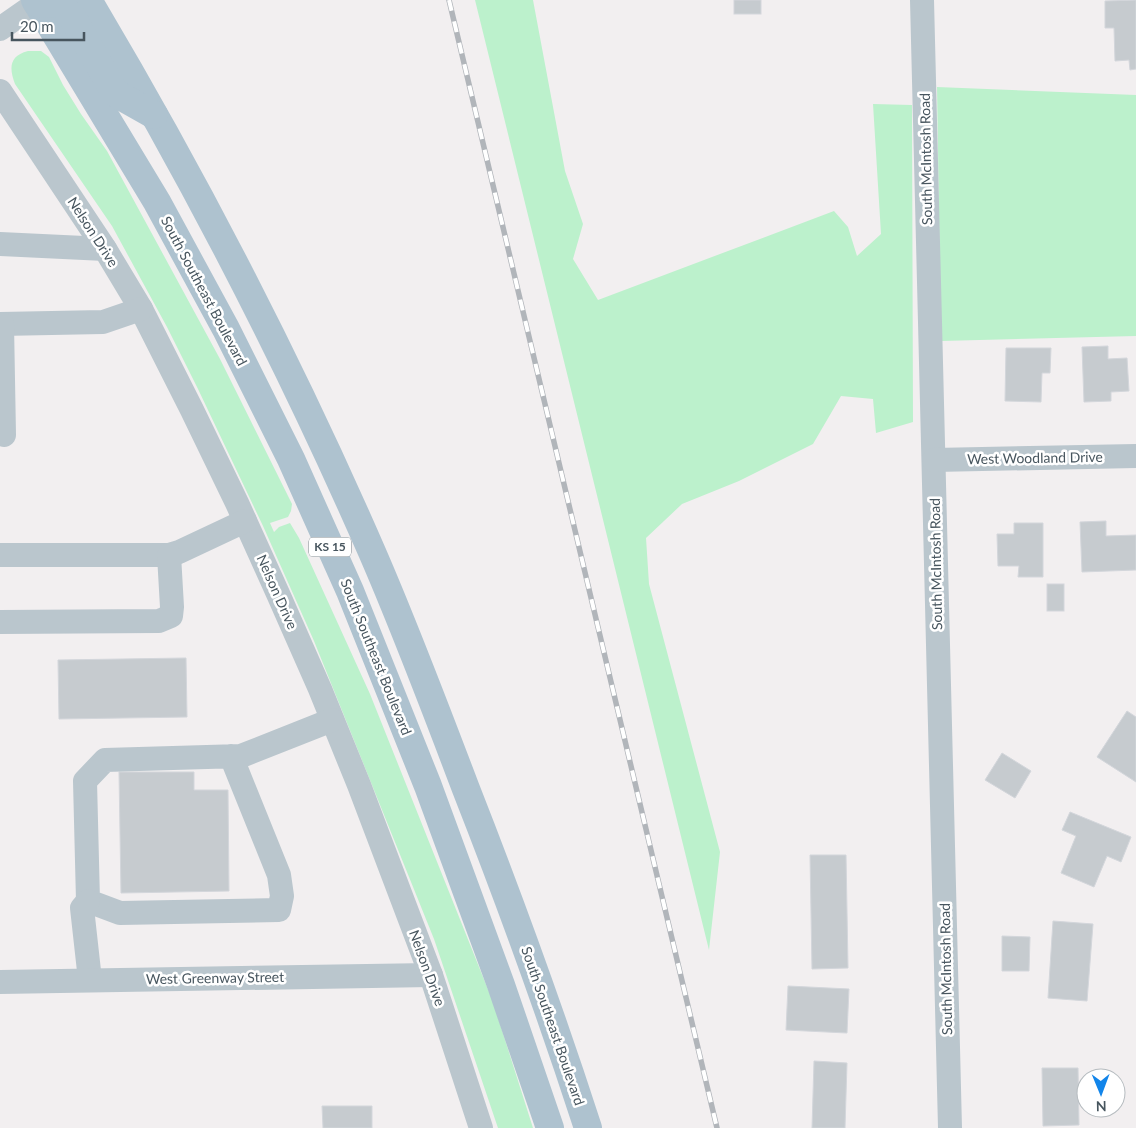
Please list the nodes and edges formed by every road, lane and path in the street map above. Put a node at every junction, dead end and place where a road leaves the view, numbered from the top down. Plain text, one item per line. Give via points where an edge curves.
1 (88, 0) edge
2 (922, 0) edge
3 (36, 2) edge
4 (0, 29) edge
5 (3, 102) edge
6 (154, 115) junction
7 (0, 244) edge
8 (105, 249) junction
9 (141, 309) junction
10 (1, 324) edge
11 (4, 435) dead end
12 (1136, 456) edge
13 (934, 460) junction
14 (245, 521) junction
15 (170, 555) junction
16 (0, 556) edge
17 (0, 622) edge
18 (332, 720) junction
19 (231, 756) junction
20 (88, 901) junction
21 (431, 975) junction
22 (90, 980) junction
23 (0, 982) edge
24 (481, 1128) edge
25 (550, 1128) edge
26 (588, 1128) edge
27 (950, 1128) edge

1 - 6 main road, South Southeast Boulevard / KS 15
2 - 13 street, South McIntosh Road
3 - 4 street
3 - 6 main road via 57,4 71,15 116,93
3 - 25 main road, South Southeast Boulevard / KS 15 via 157,202 291,459 350,591 428,786
5 - 8 street, Nelson Drive
6 - 26 main road, South Southeast Boulevard / KS 15 via 278,348 372,553 498,872
7 - 8 street
8 - 9 street, Nelson Drive
9 - 10 street via 103,322
9 - 14 street, Nelson Drive
10 - 11 street
12 - 13 street, West Woodland Drive
13 - 27 street, South McIntosh Road
14 - 15 street
14 - 18 street, Nelson Drive
15 - 16 street
15 - 17 street via 172,607 166,619
18 - 19 street via 241,756
18 - 21 street, Nelson Drive
19 - 20 street via 105,760 85,781
19 - 20 street via 279,875 282,896 278,910 120,913
20 - 22 street via 82,908
21 - 22 street, West Greenway Street
21 - 24 street, Nelson Drive
22 - 23 street, West Greenway Street

